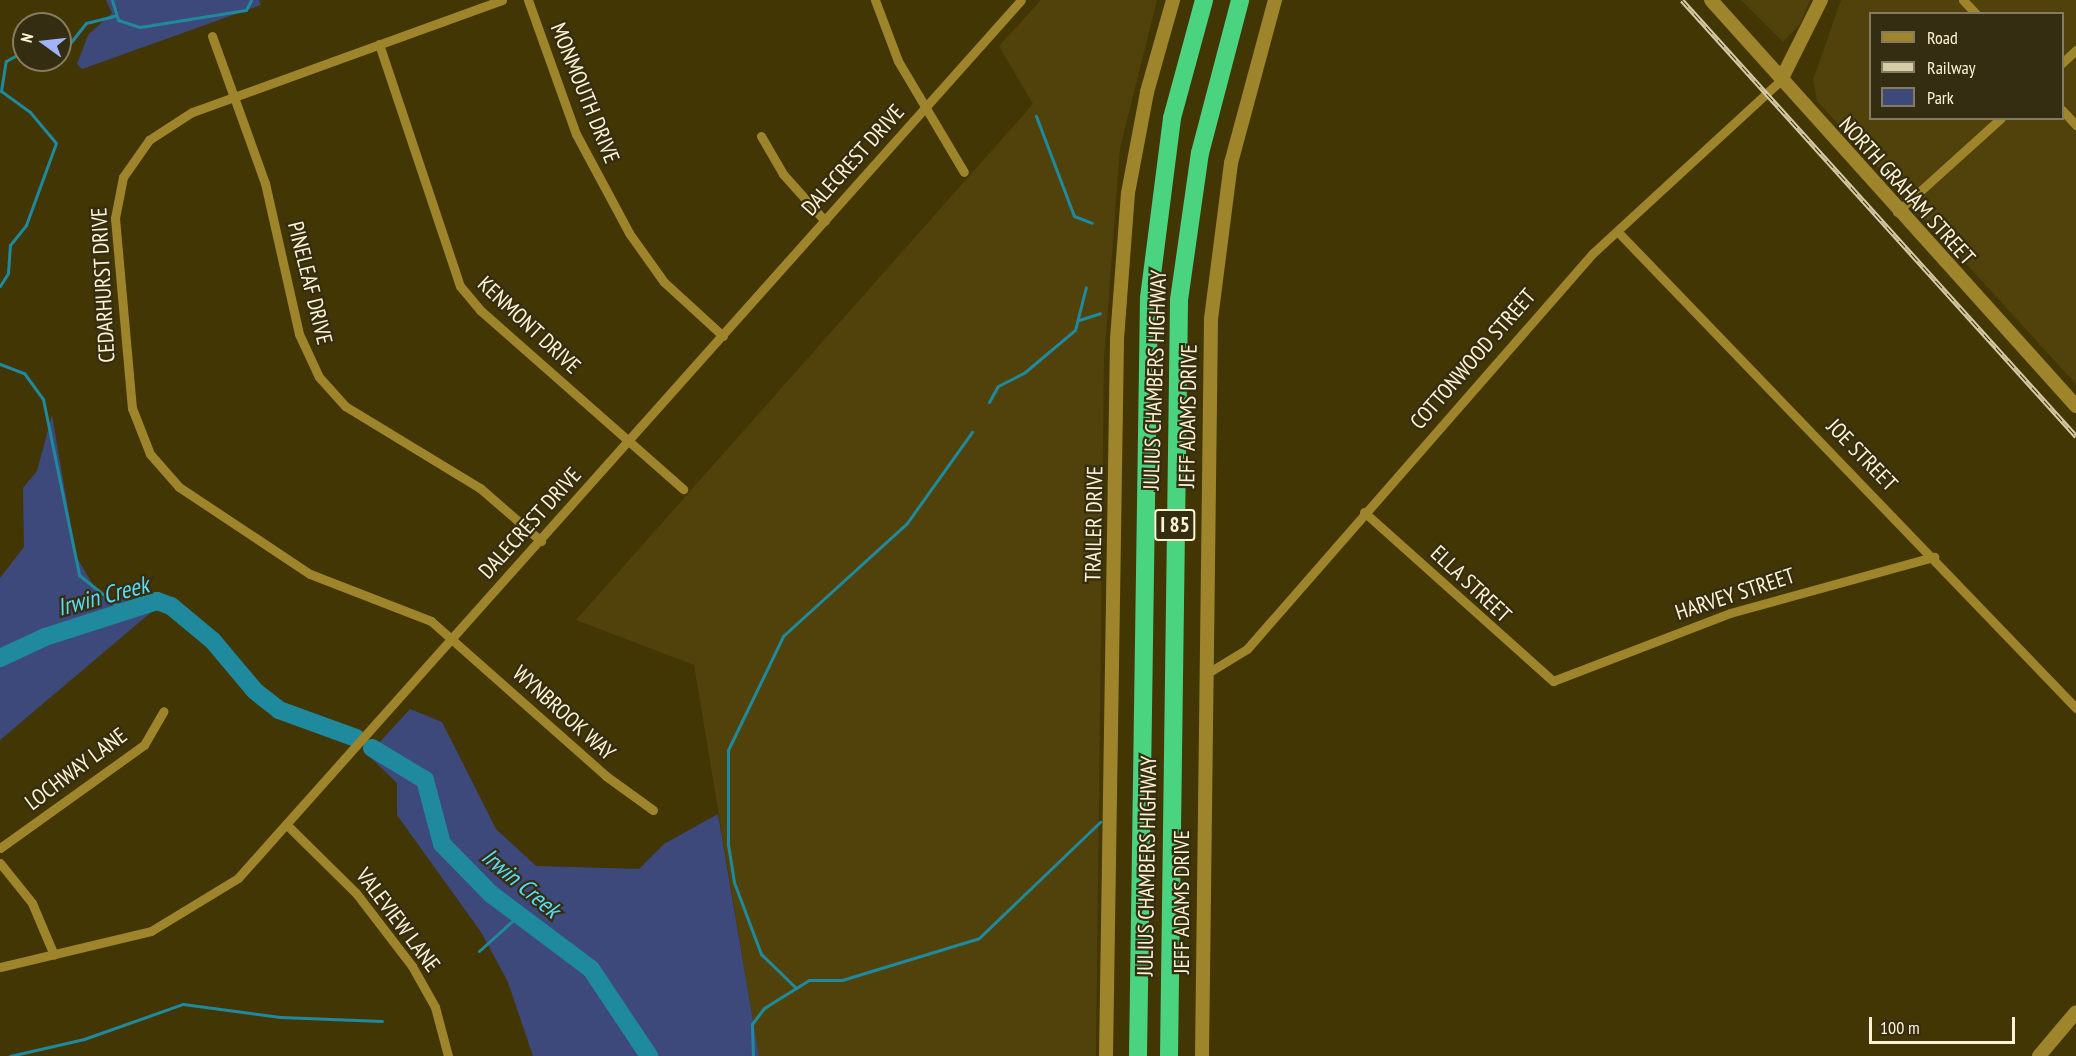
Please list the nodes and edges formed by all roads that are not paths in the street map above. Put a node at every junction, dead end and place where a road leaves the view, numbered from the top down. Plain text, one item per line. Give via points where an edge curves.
1 (502, 0) edge
2 (528, 0) edge
3 (875, 0) edge
4 (1021, 0) edge
5 (1173, 0) edge
6 (1204, 0) edge
7 (1240, 0) edge
8 (1275, 0) edge
9 (1711, 0) edge
10 (1821, 0) edge
11 (1963, 0) edge
12 (1974, 12) edge
13 (212, 36) dead end
14 (379, 44) junction
15 (2076, 50) edge
16 (2064, 61) edge
17 (1781, 80) junction
18 (234, 97) junction
19 (926, 108) junction
20 (2064, 112) edge
21 (1999, 120) edge
22 (2076, 125) edge
23 (760, 136) dead end
24 (964, 172) dead end
25 (1897, 212) junction
26 (825, 221) junction
27 (1618, 232) junction
28 (723, 336) junction
29 (2076, 405) edge
30 (629, 442) junction
31 (683, 489) dead end
32 (1364, 512) junction
33 (541, 541) junction
34 (1934, 557) junction
35 (453, 640) junction
36 (1206, 674) junction
37 (1553, 681) joint
38 (2076, 708) edge
39 (164, 711) dead end
40 (653, 810) dead end
41 (288, 826) junction
42 (0, 849) edge
43 (0, 862) edge
44 (54, 955) junction
45 (0, 967) edge
46 (2076, 1012) edge
47 (448, 1056) edge
48 (1106, 1056) edge
49 (1138, 1056) edge
50 (1169, 1056) edge
51 (1202, 1056) edge
52 (2039, 1056) edge

1 - 14 street, CEDARHURST DRIVE
2 - 28 street, MONMOUTH DRIVE via 576,134 629,233 663,282
3 - 19 street via 890,43
4 - 19 street, DALECREST DRIVE
5 - 48 street, TRAILER DRIVE via 1145,100 1128,193 1119,315
6 - 49 highway, JULIUS CHAMBERS HIGHWAY / I 85 via 1172,118 1149,298
7 - 50 highway, JULIUS CHAMBERS HIGHWAY / I 85 via 1200,153 1179,300
8 - 36 street, JEFF ADAMS DRIVE via 1230,163 1217,253 1210,352
9 - 17 street, NORTH GRAHAM STREET
10 - 17 street
11 - 12 street
13 - 18 street, PINELEAF DRIVE
14 - 18 street, CEDARHURST DRIVE
14 - 30 street, KENMONT DRIVE via 460,286 480,310
15 - 16 street
17 - 25 street, NORTH GRAHAM STREET
17 - 27 street, COTTONWOOD STREET
18 - 33 street, PINELEAF DRIVE via 272,210 299,334 319,377 353,412 480,488
18 - 35 street, CEDARHURST DRIVE via 162,128 133,159 121,184 116,232 128,380 138,432 157,464 195,499 310,574 411,610
19 - 24 street
19 - 26 street, DALECREST DRIVE
20 - 22 street
21 - 25 street
23 - 26 street via 783,174
25 - 29 street, NORTH GRAHAM STREET
26 - 28 street, DALECREST DRIVE
27 - 32 street, COTTONWOOD STREET via 1593,253
27 - 34 street, JOE STREET
28 - 30 street, DALECREST DRIVE
30 - 31 street, KENMONT DRIVE
30 - 33 street, DALECREST DRIVE
32 - 36 street, COTTONWOOD STREET via 1247,649
32 - 37 street, ELLA STREET
33 - 35 street, DALECREST DRIVE
34 - 37 street, HARVEY STREET via 1730,614
34 - 38 street, JOE STREET
35 - 40 street, WYNBROOK WAY via 612,782
35 - 41 street, DALECREST DRIVE
36 - 51 street, JEFF ADAMS DRIVE
39 - 42 street, LOCHWAY LANE via 144,745
41 - 44 street, DALECREST DRIVE via 238,878 193,910 127,940
41 - 47 street, VALEVIEW LANE via 356,893 412,966 435,1007
43 - 44 street via 32,903
44 - 45 street, DALECREST DRIVE
46 - 52 street

